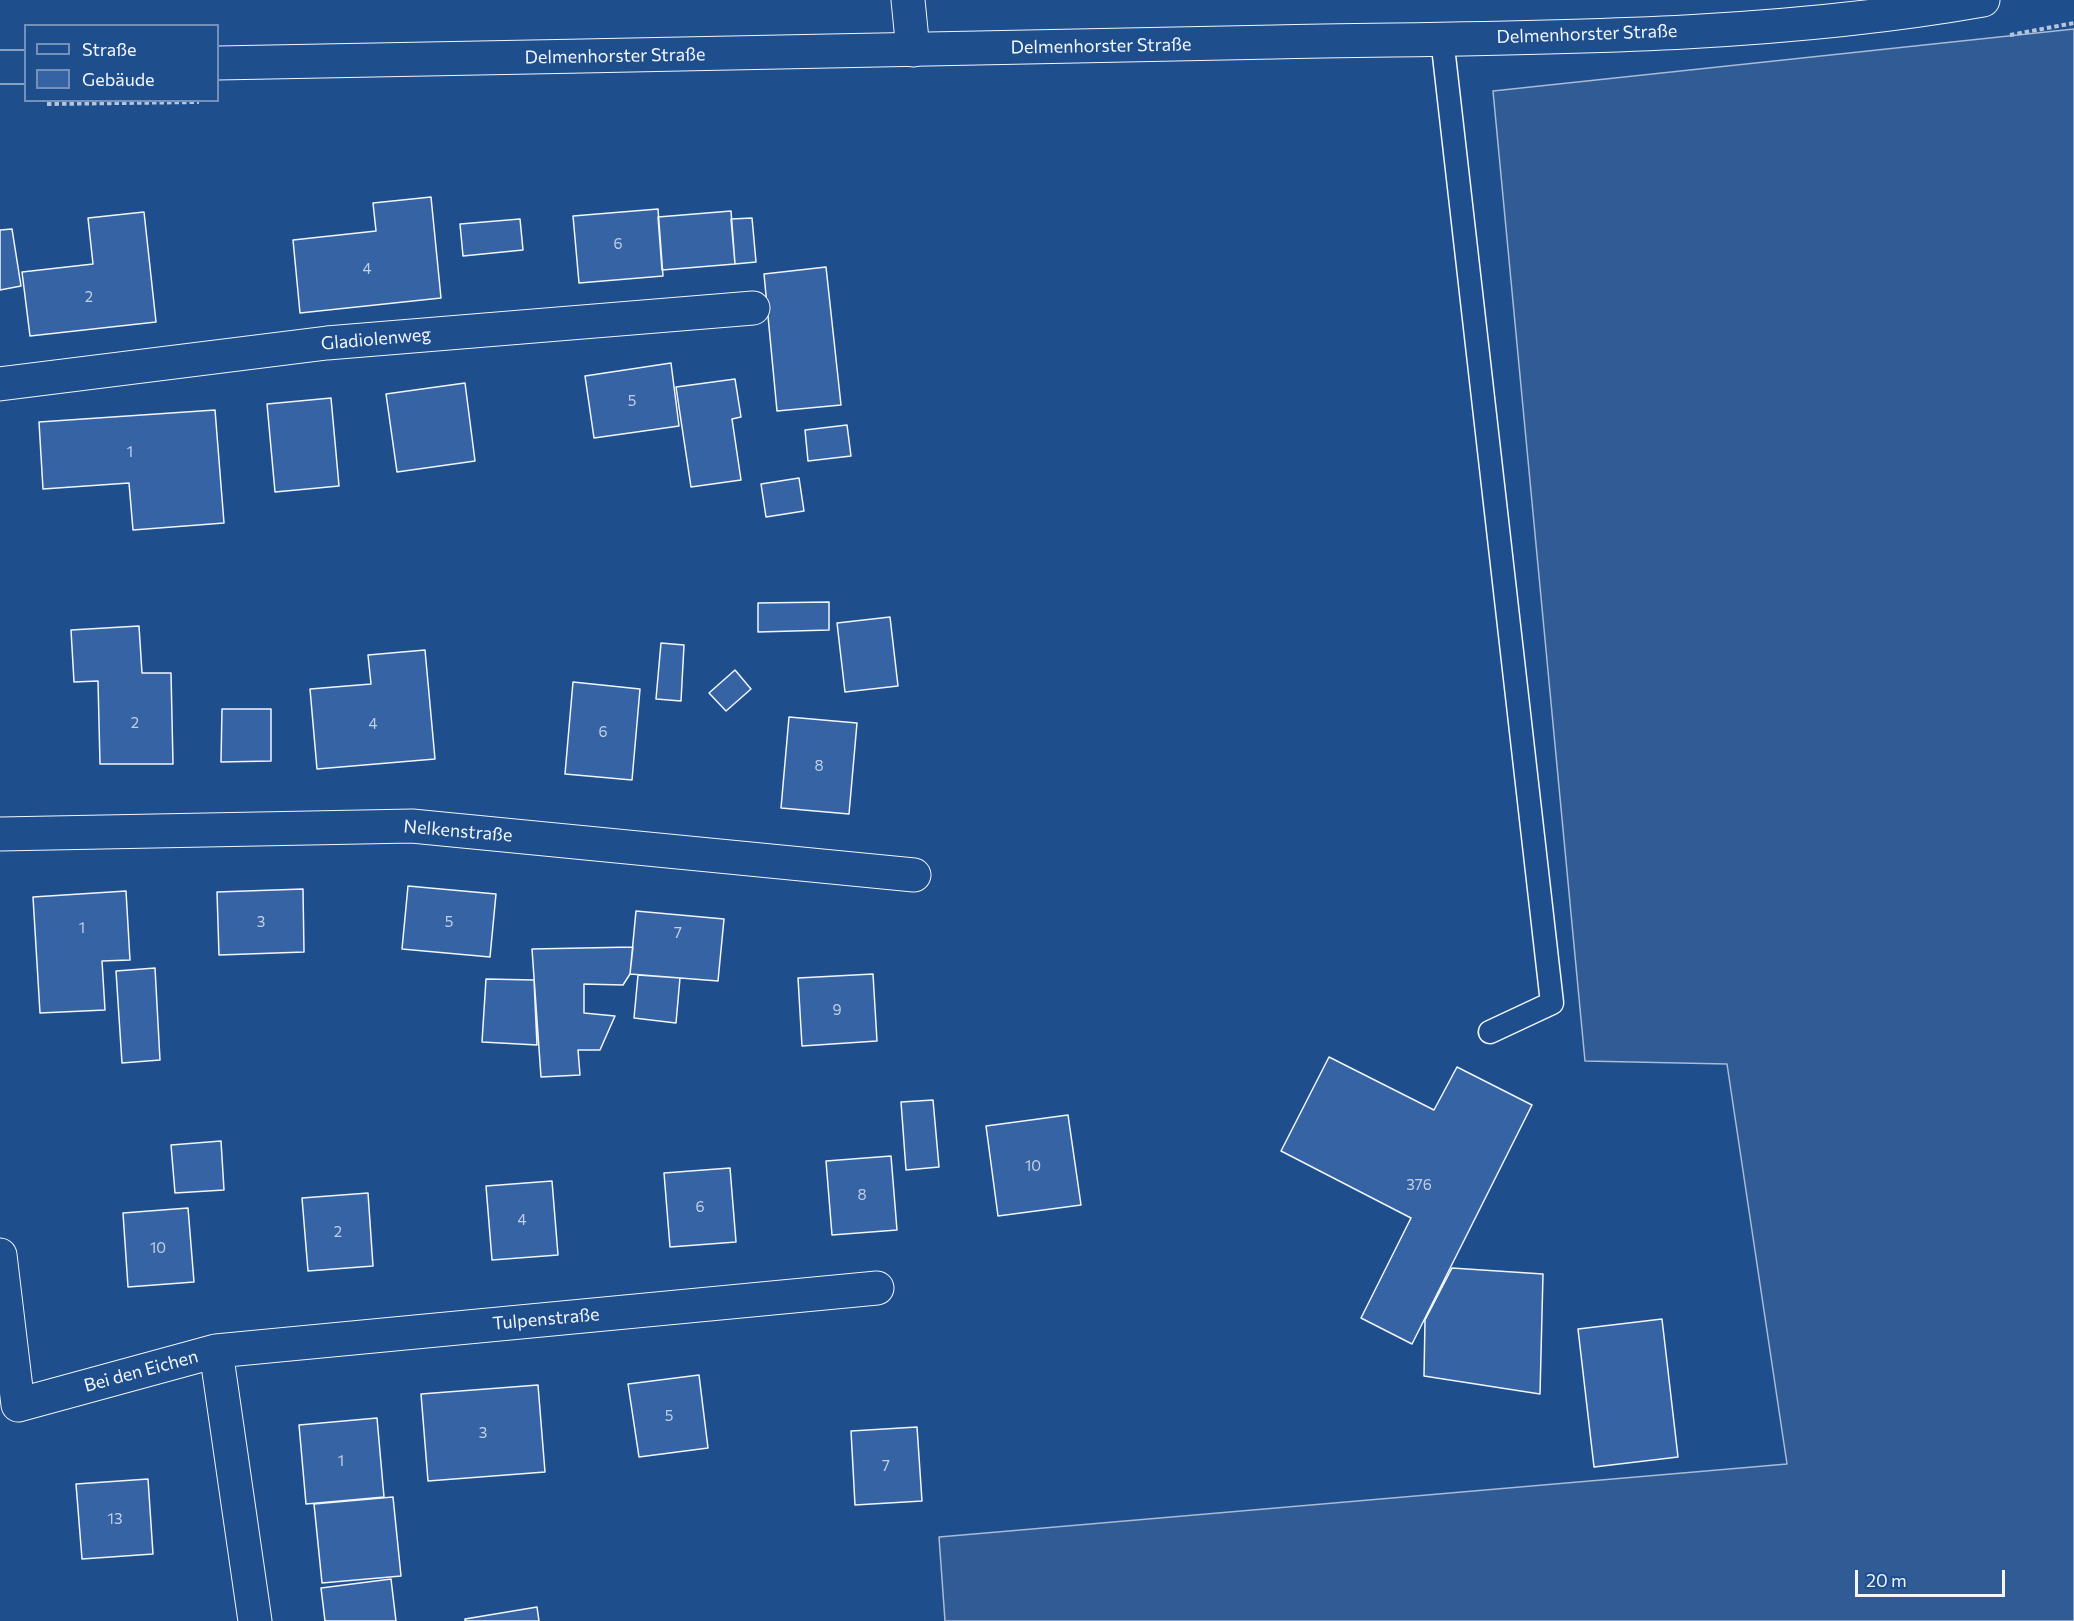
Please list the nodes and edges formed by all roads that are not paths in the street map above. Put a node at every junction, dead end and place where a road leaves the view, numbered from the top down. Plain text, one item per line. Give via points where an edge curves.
1 (908, 0) edge
2 (1983, 0) edge
3 (1442, 38) junction
4 (913, 50) junction
5 (219, 63) edge
6 (0, 67) edge
7 (24, 67) edge
8 (753, 308) dead end
9 (0, 384) edge
10 (0, 834) edge
11 (914, 875) dead end
12 (1490, 1032) dead end
13 (0, 1255) edge
14 (877, 1288) dead end
15 (216, 1351) junction
16 (9, 1406) edge
17 (255, 1621) edge

1 - 4 street
2 - 3 street, Delmenhorster Straße via 1906,14 1711,30
3 - 4 street, Delmenhorster Straße
3 - 12 lane via 1552,1003
4 - 5 street, Delmenhorster Straße
6 - 7 street
8 - 9 street, Gladiolenweg via 327,343
10 - 11 street, Nelkenstraße via 412,826
13 - 16 street, Bei den Eichen
14 - 15 street, Tulpenstraße
15 - 16 street, Bei den Eichen
15 - 17 street, Bei den Eichen

